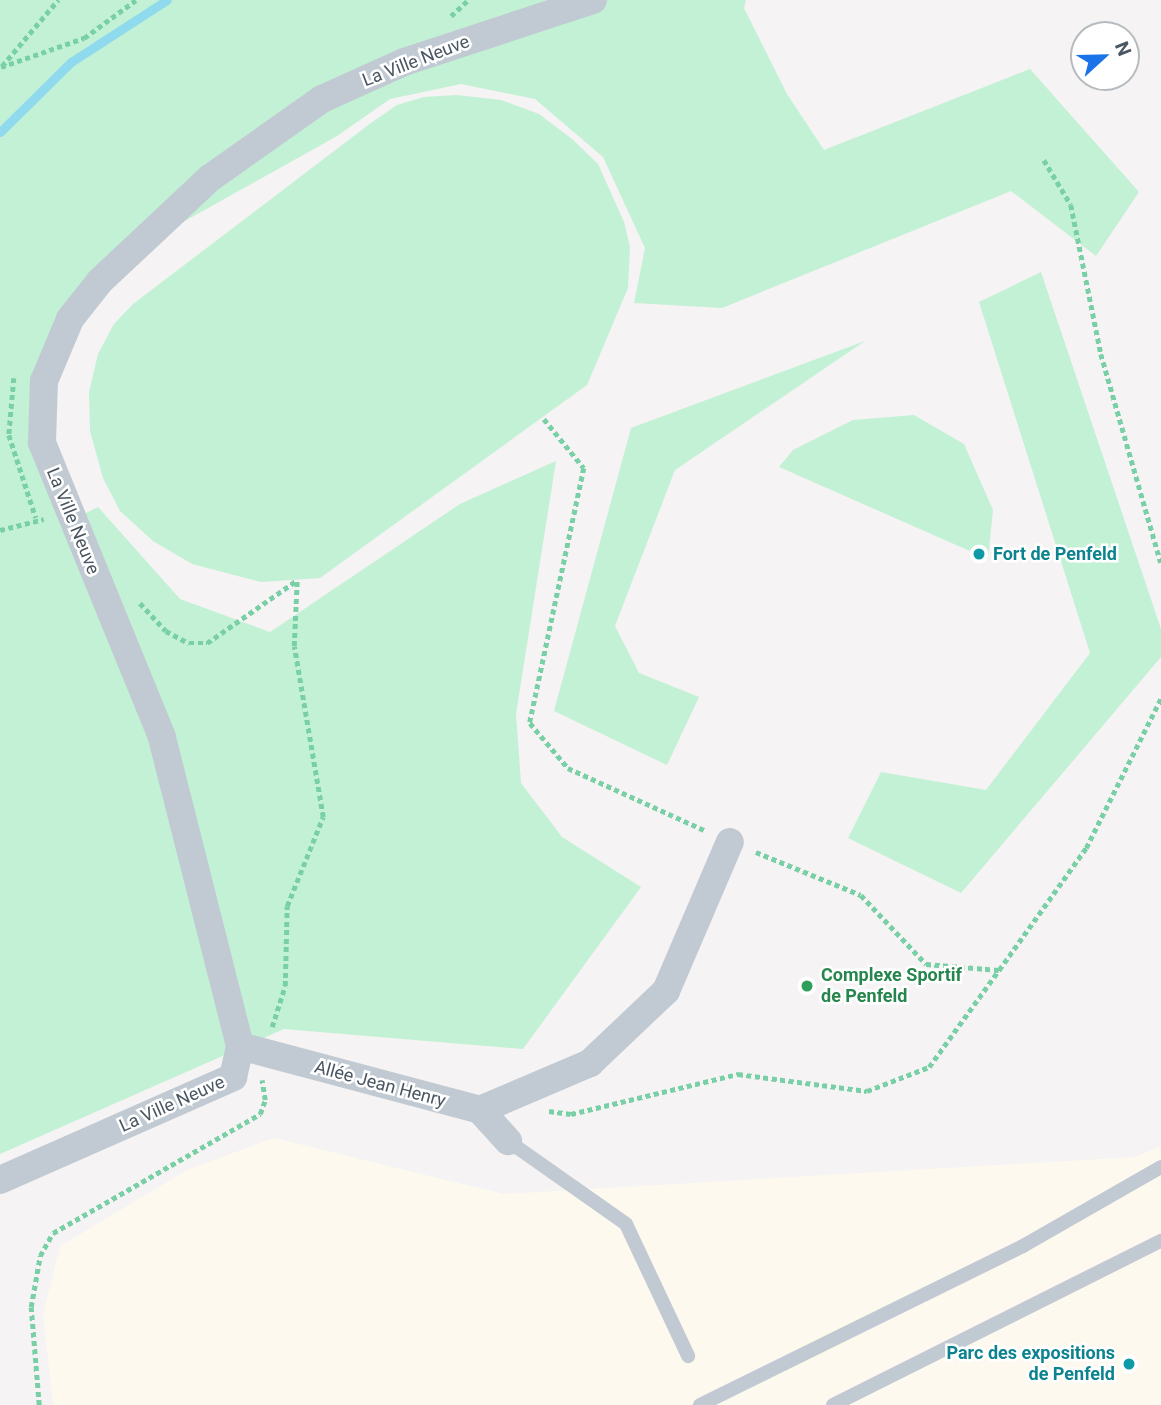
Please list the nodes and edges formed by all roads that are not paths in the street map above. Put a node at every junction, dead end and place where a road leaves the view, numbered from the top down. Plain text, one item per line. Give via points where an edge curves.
1 (593, 0) edge
2 (730, 842) road end
3 (252, 1049) junction
4 (490, 1108) junction
5 (508, 1141) joint
6 (1161, 1167) edge
7 (2, 1181) edge
8 (1161, 1241) edge
9 (688, 1356) dead end
10 (700, 1405) edge
11 (833, 1405) edge

1 - 3 street, La Ville Neuve via 404,62 322,99 210,178 100,281 70,319 44,381 42,443 162,737
2 - 4 street via 666,990 590,1063
3 - 4 street, Allée Jean Henry
3 - 7 street, La Ville Neuve via 233,1077
4 - 5 street
5 - 9 lane via 626,1224
6 - 10 lane via 1023,1246
8 - 11 lane

